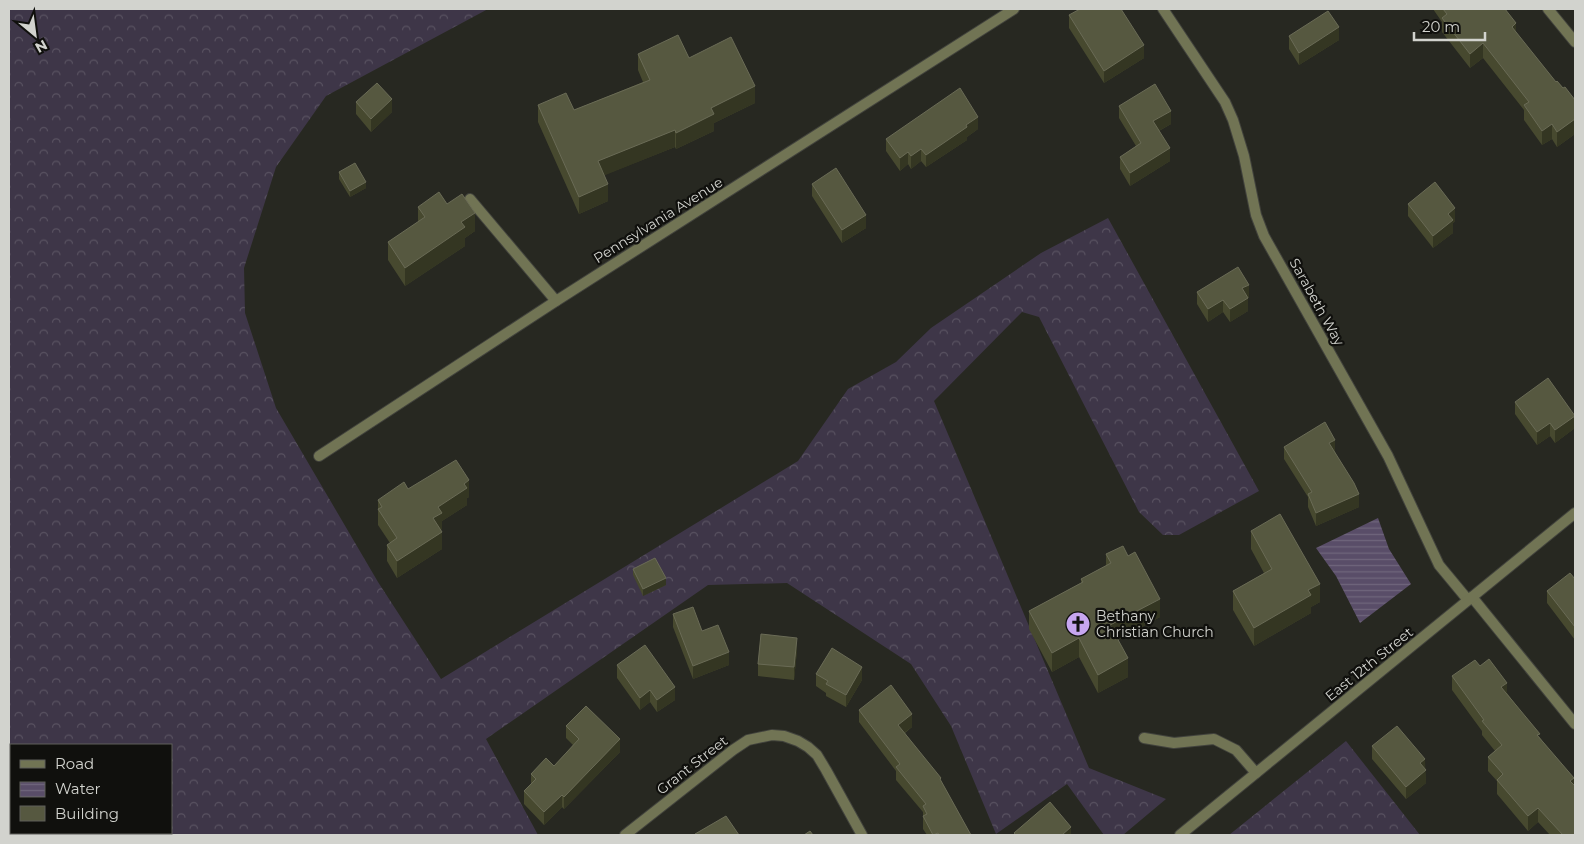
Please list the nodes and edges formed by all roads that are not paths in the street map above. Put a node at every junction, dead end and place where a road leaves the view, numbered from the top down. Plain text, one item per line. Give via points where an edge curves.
1 (1014, 9) edge
2 (1163, 9) edge
3 (1548, 9) edge
4 (1575, 42) edge
5 (470, 199) dead end
6 (556, 301) junction
7 (319, 456) dead end
8 (1575, 513) edge
9 (1470, 599) junction
10 (1575, 724) edge
11 (1144, 738) dead end
12 (1256, 773) junction
13 (625, 835) edge
14 (862, 835) edge
15 (1180, 835) edge

1 - 6 street, Pennsylvania Avenue
2 - 9 street, Sarabeth Way via 1234,120 1264,236 1388,456 1439,564
3 - 4 street
5 - 6 street
6 - 7 street, Pennsylvania Avenue
8 - 9 street, East 12th Street
9 - 10 street, Sarabeth Way
9 - 12 street, East 12th Street
11 - 12 street via 1174,744 1214,739 1236,750
12 - 15 street, East 12th Street
13 - 14 street, Grant Street via 748,740 762,736 798,740 817,755

